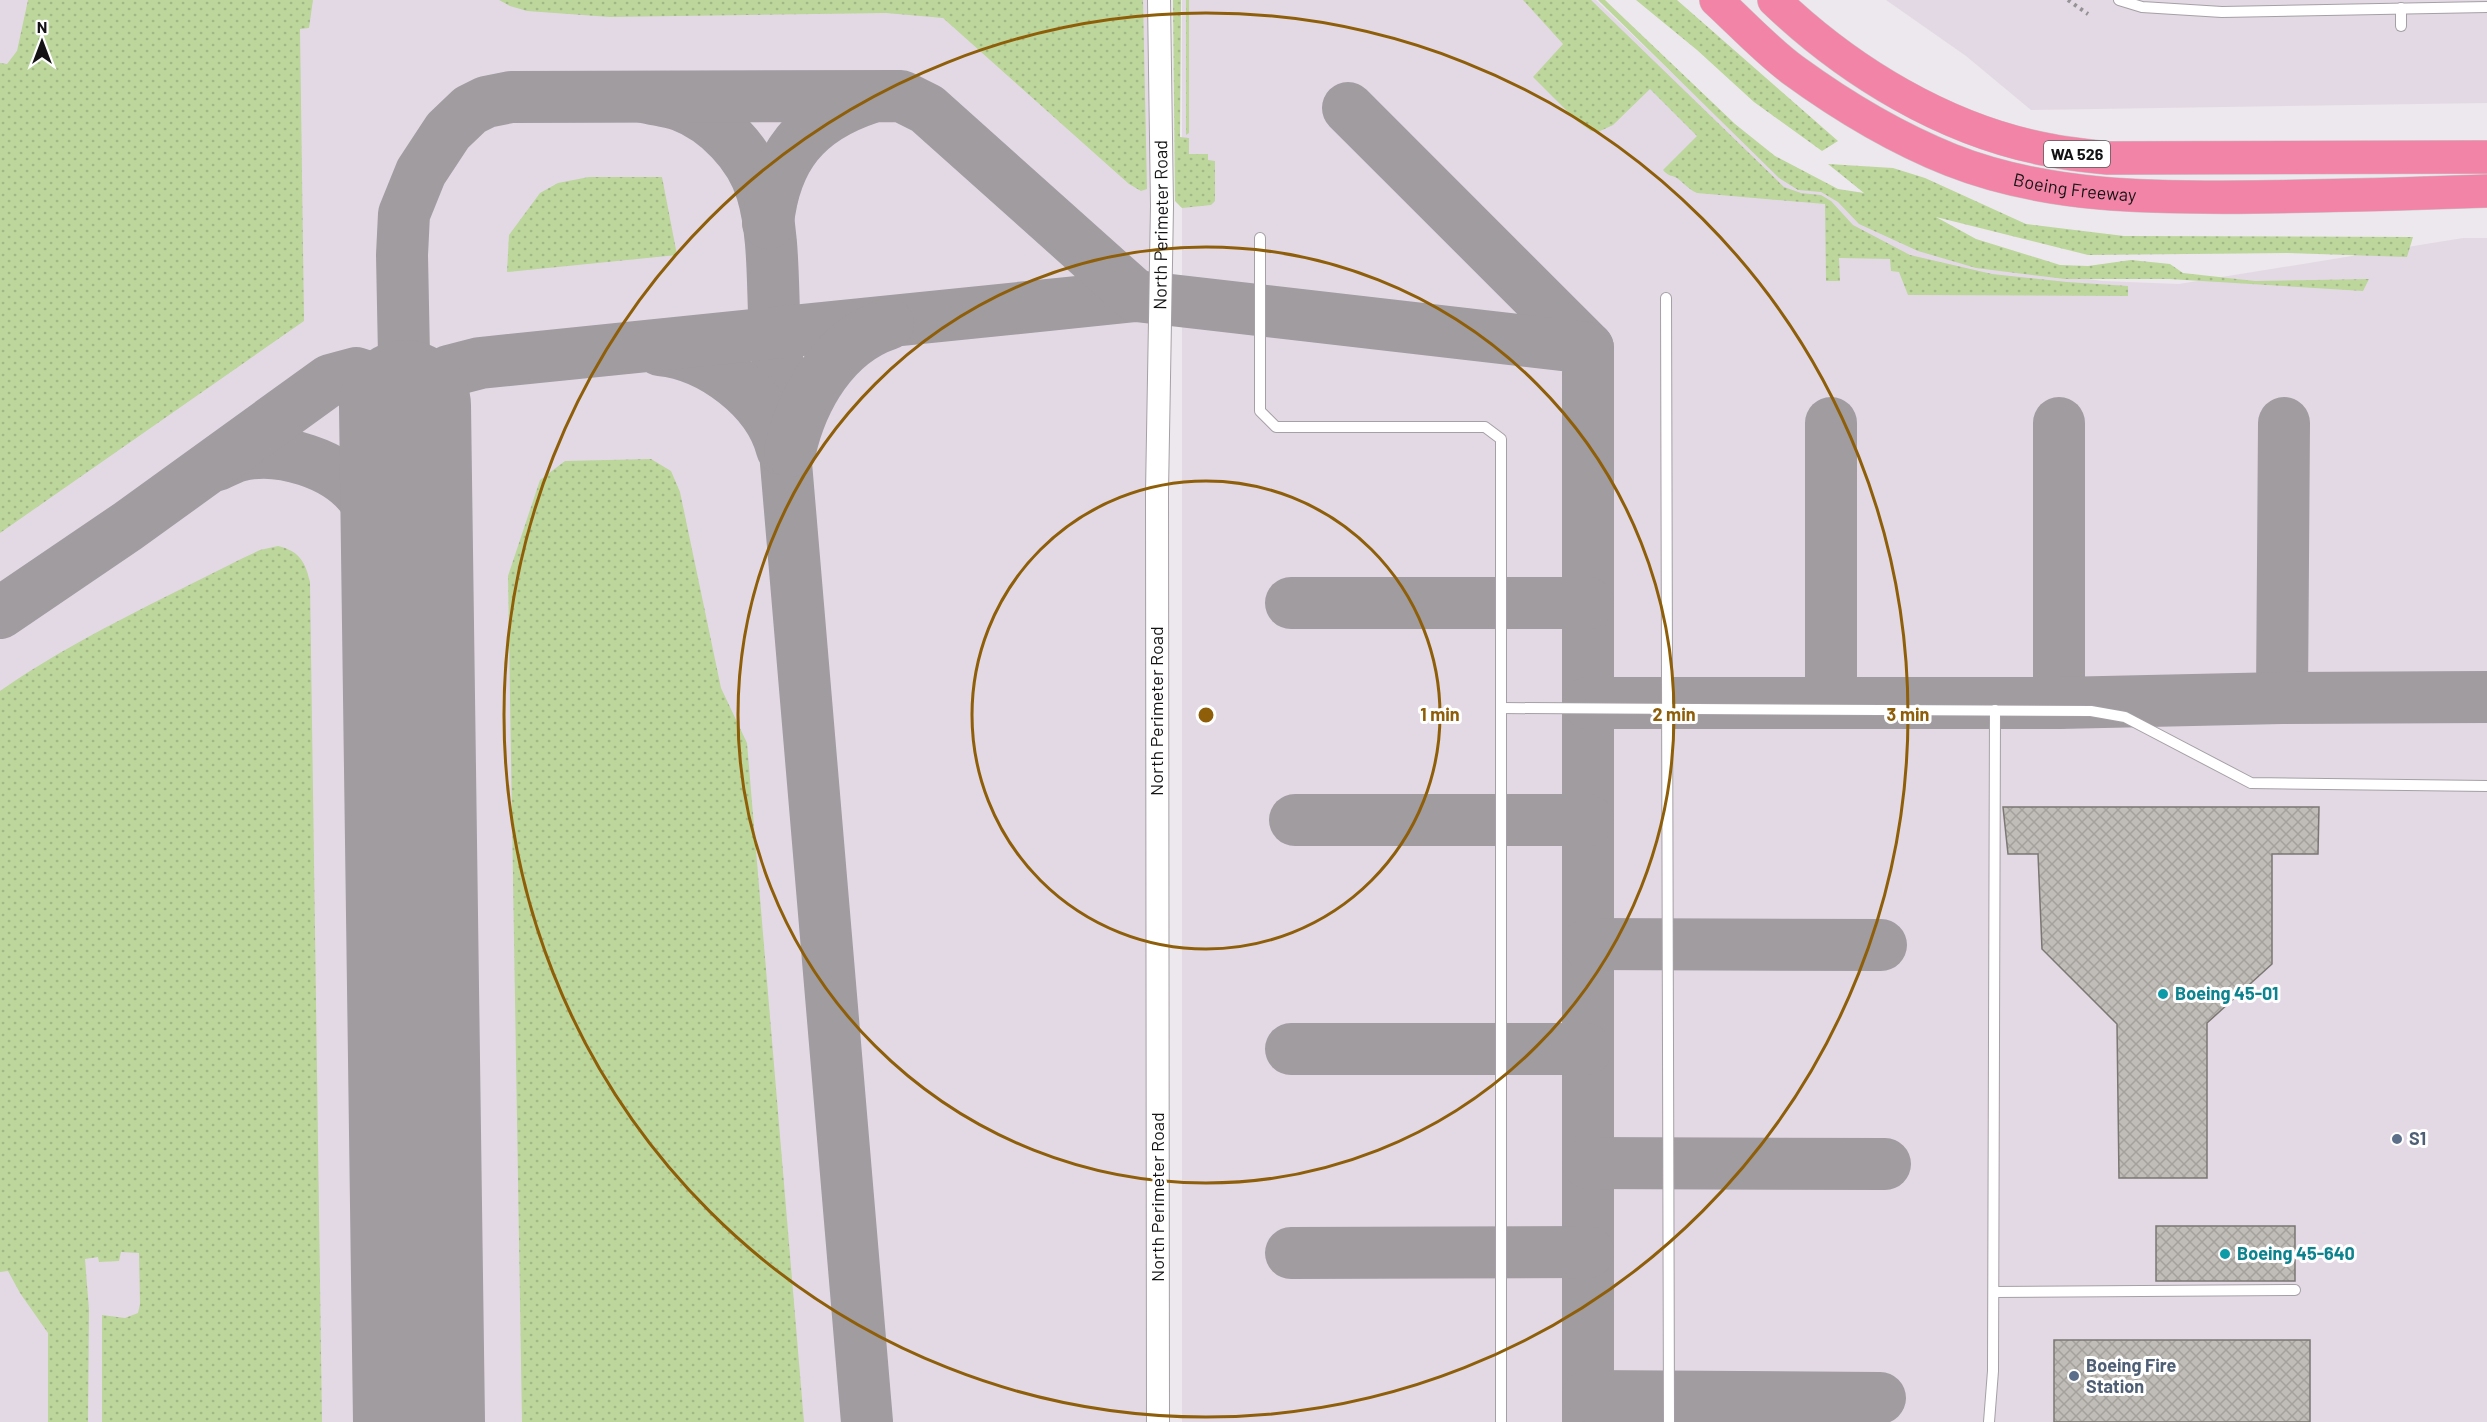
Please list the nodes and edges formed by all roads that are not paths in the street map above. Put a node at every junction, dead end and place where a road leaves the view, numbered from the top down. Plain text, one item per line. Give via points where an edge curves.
1 (1159, 0) edge
2 (1716, 0) edge
3 (1774, 0) edge
4 (2119, 0) edge
5 (2487, 7) edge
6 (2401, 8) junction
7 (2401, 26) dead end
8 (2487, 157) edge
9 (2487, 191) edge
10 (2312, 196) junction
11 (2487, 208) edge
12 (1260, 238) dead end
13 (1666, 298) dead end
14 (1501, 708) junction
15 (1667, 709) junction
16 (1995, 710) junction
17 (2487, 786) edge
18 (2295, 1290) dead end
19 (1994, 1292) junction
20 (1158, 1422) edge
21 (1501, 1422) edge
22 (1669, 1422) edge
23 (1989, 1422) edge

1 - 20 street, North Perimeter Road via 1162,206 1157,492
2 - 10 highway, Boeing Freeway / WA 526 via 1793,70 1902,138 1952,160 2069,189 2167,198
3 - 8 highway, Boeing Freeway / WA 526 via 1857,69 1922,106 1987,133 2048,150 2108,158
4 - 6 lane via 2142,6 2222,12
5 - 6 lane
6 - 7 lane
9 - 10 highway, Boeing Freeway / WA 526
10 - 11 highway
12 - 14 lane via 1260,411 1276,428 1485,428 1501,439
13 - 15 lane
14 - 15 lane
14 - 21 lane
15 - 16 lane
15 - 22 lane
16 - 17 lane via 2091,711 2125,717 2251,783
16 - 19 lane
18 - 19 lane
19 - 23 lane

